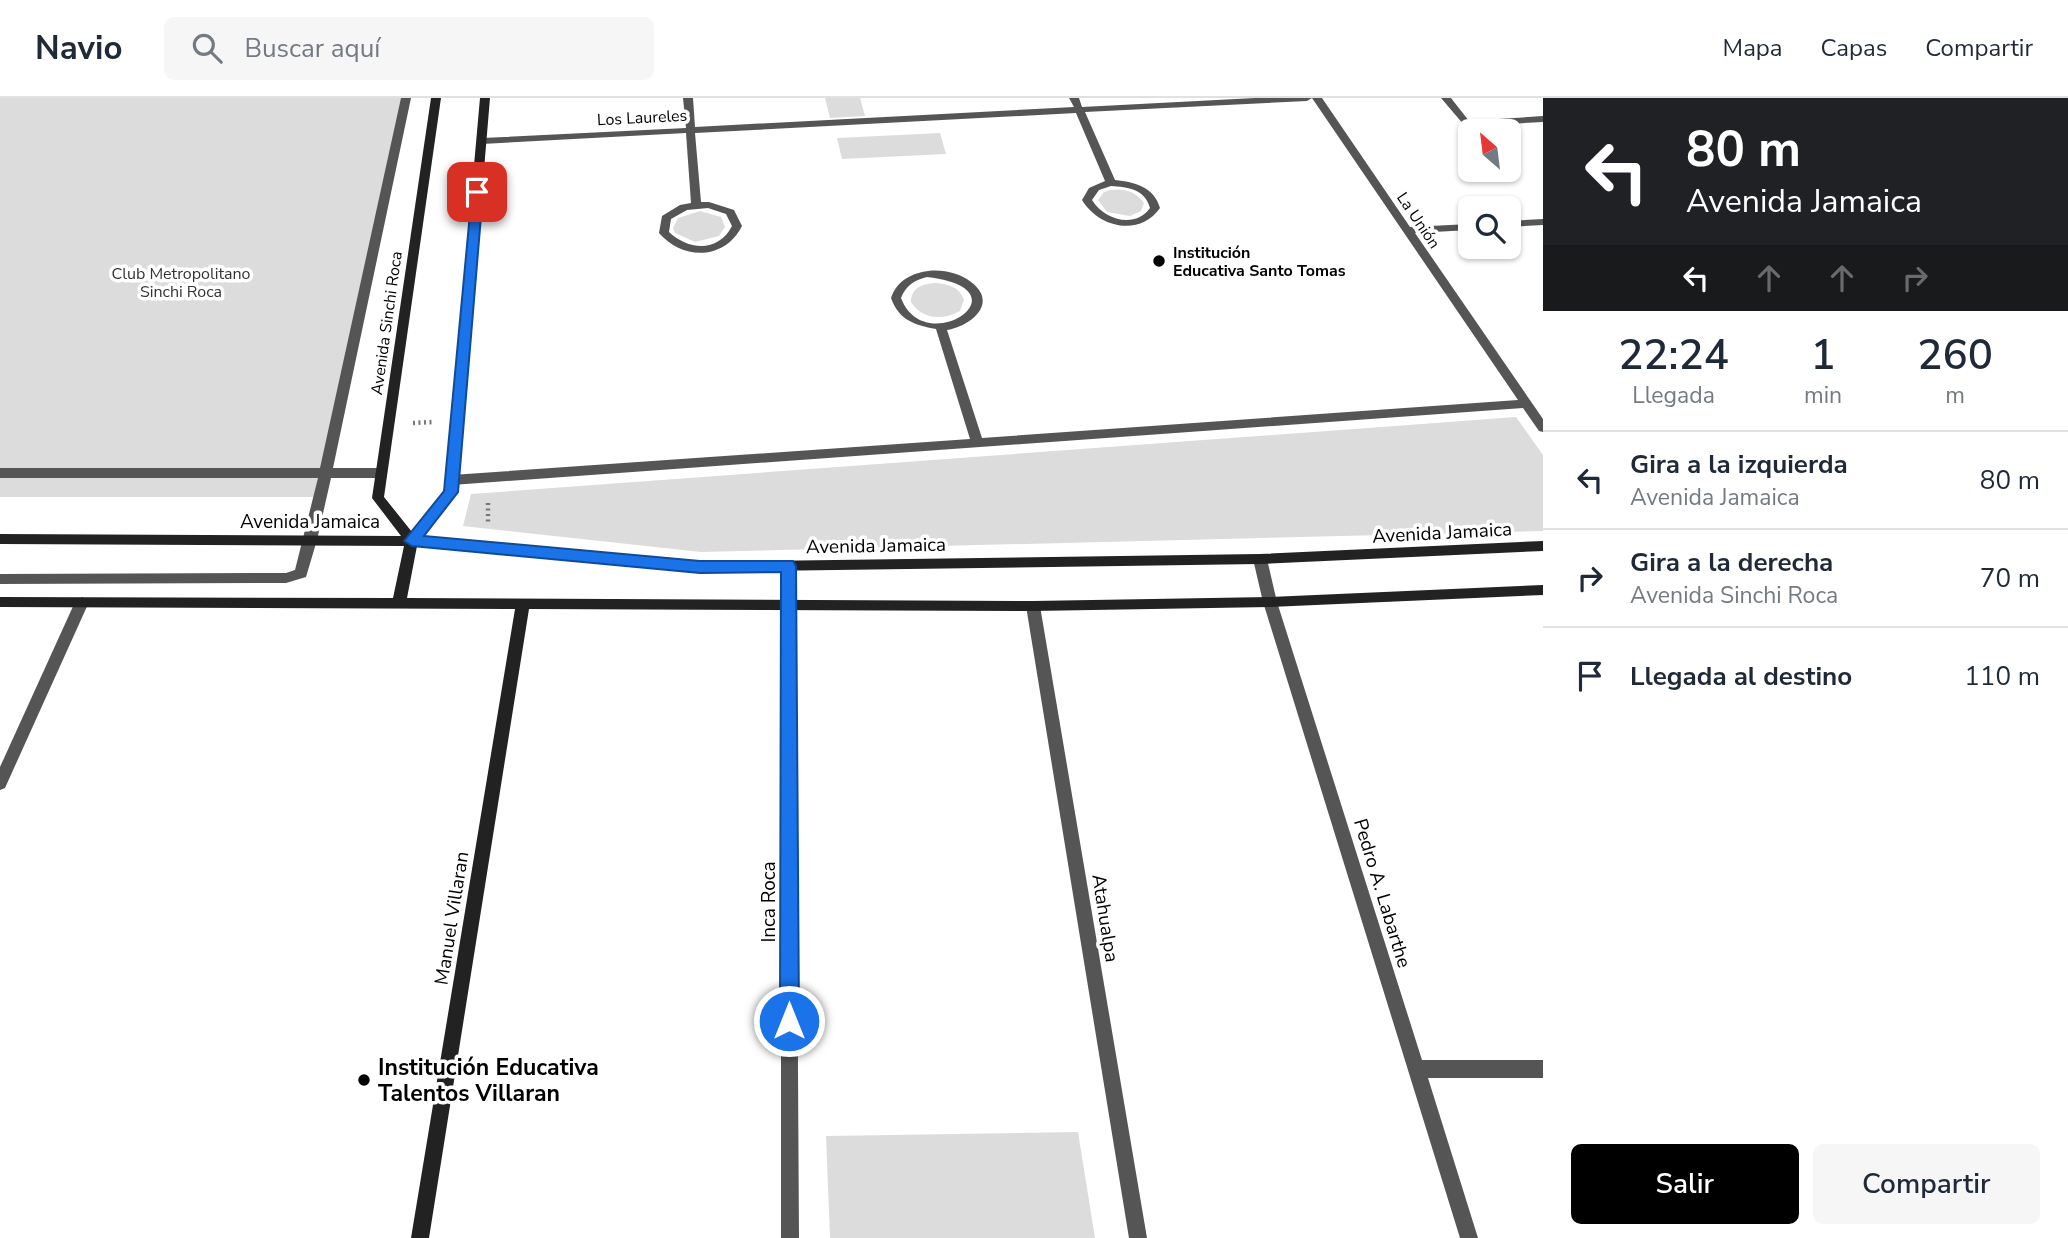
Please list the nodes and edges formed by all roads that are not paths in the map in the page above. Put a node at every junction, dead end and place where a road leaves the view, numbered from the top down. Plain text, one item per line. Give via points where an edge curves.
1 (406, 98) edge
2 (436, 98) edge
3 (485, 98) edge
4 (688, 98) edge
5 (1074, 98) edge
6 (1307, 98) edge
7 (1317, 98) edge
8 (1446, 98) edge
9 (1079, 110) junction
10 (1463, 119) edge
11 (1543, 119) edge
12 (1521, 122) edge
13 (692, 130) junction
14 (482, 141) junction
15 (1111, 183) junction
16 (696, 205) junction
17 (1543, 222) edge
18 (1521, 223) edge
19 (1458, 227) edge
20 (1407, 230) junction
21 (941, 327) junction
22 (1527, 404) junction
23 (1543, 428) edge
24 (977, 443) junction
25 (0, 473) edge
26 (326, 473) junction
27 (382, 473) junction
28 (452, 480) junction
29 (0, 538) edge
30 (311, 540) junction
31 (412, 541) junction
32 (1543, 546) edge
33 (1259, 559) junction
34 (788, 566) junction
35 (0, 579) edge
36 (1543, 590) edge
37 (0, 602) edge
38 (82, 602) junction
39 (1270, 602) junction
40 (399, 603) junction
41 (523, 604) junction
42 (789, 605) junction
43 (1032, 606) junction
44 (0, 783) edge
45 (1416, 1069) junction
46 (1543, 1069) edge
47 (420, 1238) edge
48 (789, 1238) edge
49 (1138, 1238) edge
50 (1469, 1238) edge

1 - 26 street
2 - 27 main road, Avenida Sinchi Roca
3 - 14 main road
4 - 13 street
5 - 9 street
6 - 9 street, Los Laureles
7 - 20 street, La Unión
8 - 10 street
9 - 13 street, Los Laureles
9 - 15 street
11 - 12 street
13 - 14 street, Los Laureles
13 - 16 street
14 - 28 main road
15 - 15 street via 1132,185 1150,195 1155,208 1152,214 1126,223 1095,213 1088,194
16 - 16 street via 730,212 736,219 735,233 711,248 687,248 669,240 664,233 666,218
17 - 18 street
19 - 20 street
20 - 22 street, La Unión
21 - 21 street via 905,315 896,298 905,282 940,274 973,289 978,297 975,314
21 - 24 street
22 - 23 street, La Unión
22 - 24 street
24 - 28 street
25 - 26 street
26 - 27 street
26 - 30 street
27 - 31 main road, Avenida Sinchi Roca via 377,498
28 - 31 main road via 451,492
29 - 30 main road, Avenida Jamaica
30 - 31 main road, Avenida Jamaica
30 - 35 street via 300,573 286,578
31 - 34 main road, Avenida Jamaica via 700,567
31 - 40 main road
32 - 33 main road, Avenida Jamaica
33 - 34 main road, Avenida Jamaica
33 - 39 street, Pedro A. Labarthe
34 - 42 street, Inca Roca
36 - 39 main road
37 - 38 main road
38 - 40 main road
38 - 44 street
39 - 43 main road
39 - 45 street, Pedro A. Labarthe
40 - 41 main road
41 - 42 main road
41 - 47 main road, Manuel Villaran
42 - 43 main road
42 - 48 street, Inca Roca
43 - 49 street, Atahualpa
45 - 46 street
45 - 50 street, Pedro A. Labarthe

